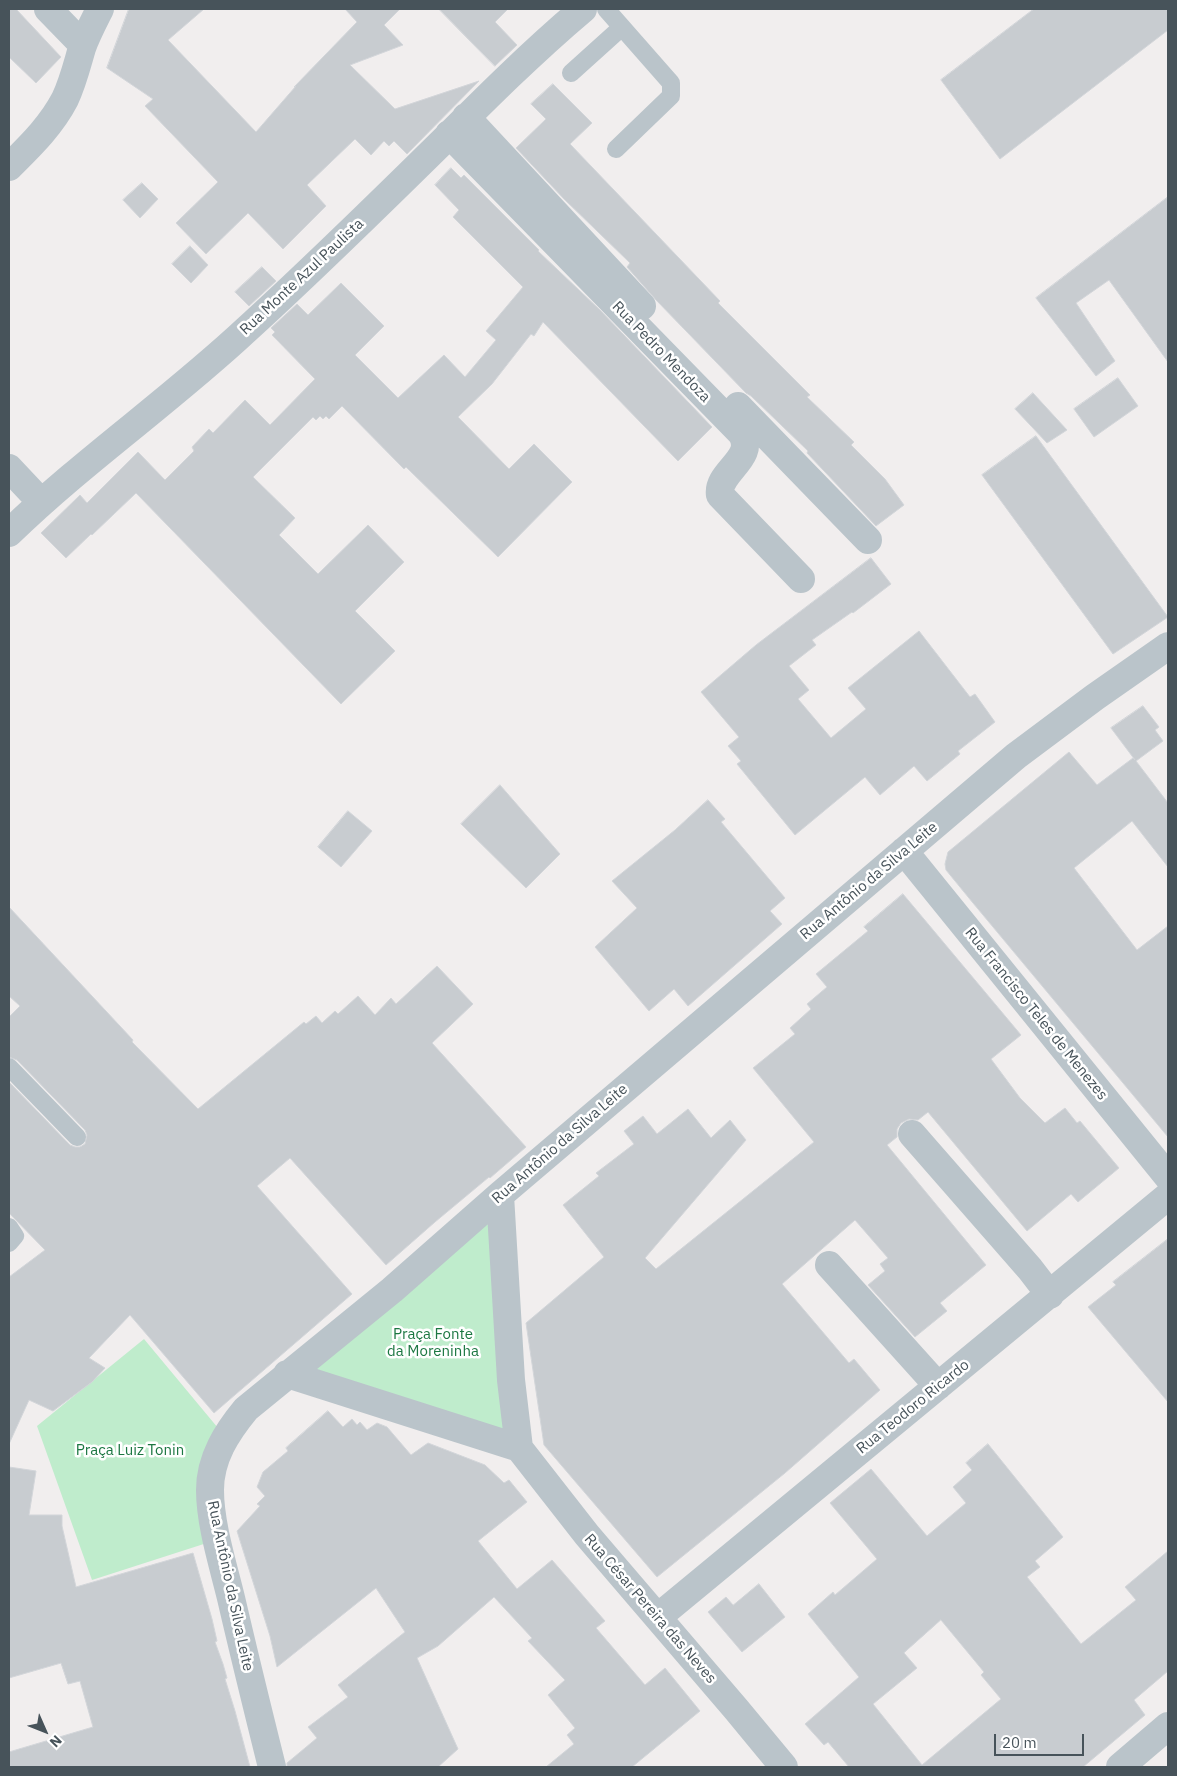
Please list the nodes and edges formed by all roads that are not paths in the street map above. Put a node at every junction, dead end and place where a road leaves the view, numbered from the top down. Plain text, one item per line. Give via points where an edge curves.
1 (48, 9) edge
2 (100, 9) edge
3 (583, 9) edge
4 (606, 9) edge
5 (622, 27) junction
6 (83, 45) junction
7 (571, 73) dead end
8 (458, 126) junction
9 (616, 149) dead end
10 (9, 167) edge
11 (9, 468) edge
12 (41, 502) junction
13 (9, 533) edge
14 (868, 540) dead end
15 (801, 579) dead end
16 (1168, 646) edge
17 (904, 851) junction
18 (9, 1067) edge
19 (912, 1134) dead end
20 (77, 1137) dead end
21 (1168, 1177) edge
22 (500, 1195) junction
23 (1168, 1196) edge
24 (9, 1227) edge
25 (9, 1243) edge
26 (829, 1265) dead end
27 (1050, 1295) junction
28 (287, 1374) junction
29 (938, 1386) junction
30 (519, 1448) junction
31 (658, 1617) junction
32 (1168, 1726) edge
33 (272, 1767) edge
34 (784, 1767) edge
35 (1120, 1767) edge

1 - 6 street
2 - 6 street
3 - 8 street, Rua Monte Azul Paulista
4 - 5 lane
5 - 7 lane
5 - 9 lane via 671,83 672,96
6 - 10 street via 73,80 53,119
8 - 12 street, Rua Monte Azul Paulista via 326,256 207,366
8 - 14 street, Rua Pedro Mendoza via 664,330
8 - 15 street, Rua Pedro Mendoza via 741,433 745,439 745,452 720,485 720,495
11 - 12 street
12 - 13 street, Rua Monte Azul Paulista
16 - 17 street, Rua Antônio da Silva Leite via 1016,756
17 - 21 street, Rua Francisco Teles de Menezes
17 - 22 street, Rua Antônio da Silva Leite
18 - 20 lane
19 - 27 street
22 - 28 street, Rua Antônio da Silva Leite via 392,1290
22 - 30 street via 511,1380
23 - 27 street, Rua Teodoro Ricardo
24 - 25 lane via 16,1236
26 - 29 street
27 - 29 street, Rua Teodoro Ricardo
28 - 30 street
28 - 33 street, Rua Antônio da Silva Leite via 246,1409 231,1428 220,1446 210,1489 221,1558
29 - 31 street, Rua Teodoro Ricardo
30 - 31 street, Rua César Pereira das Neves via 587,1535
31 - 34 street, Rua César Pereira das Neves
32 - 35 street

